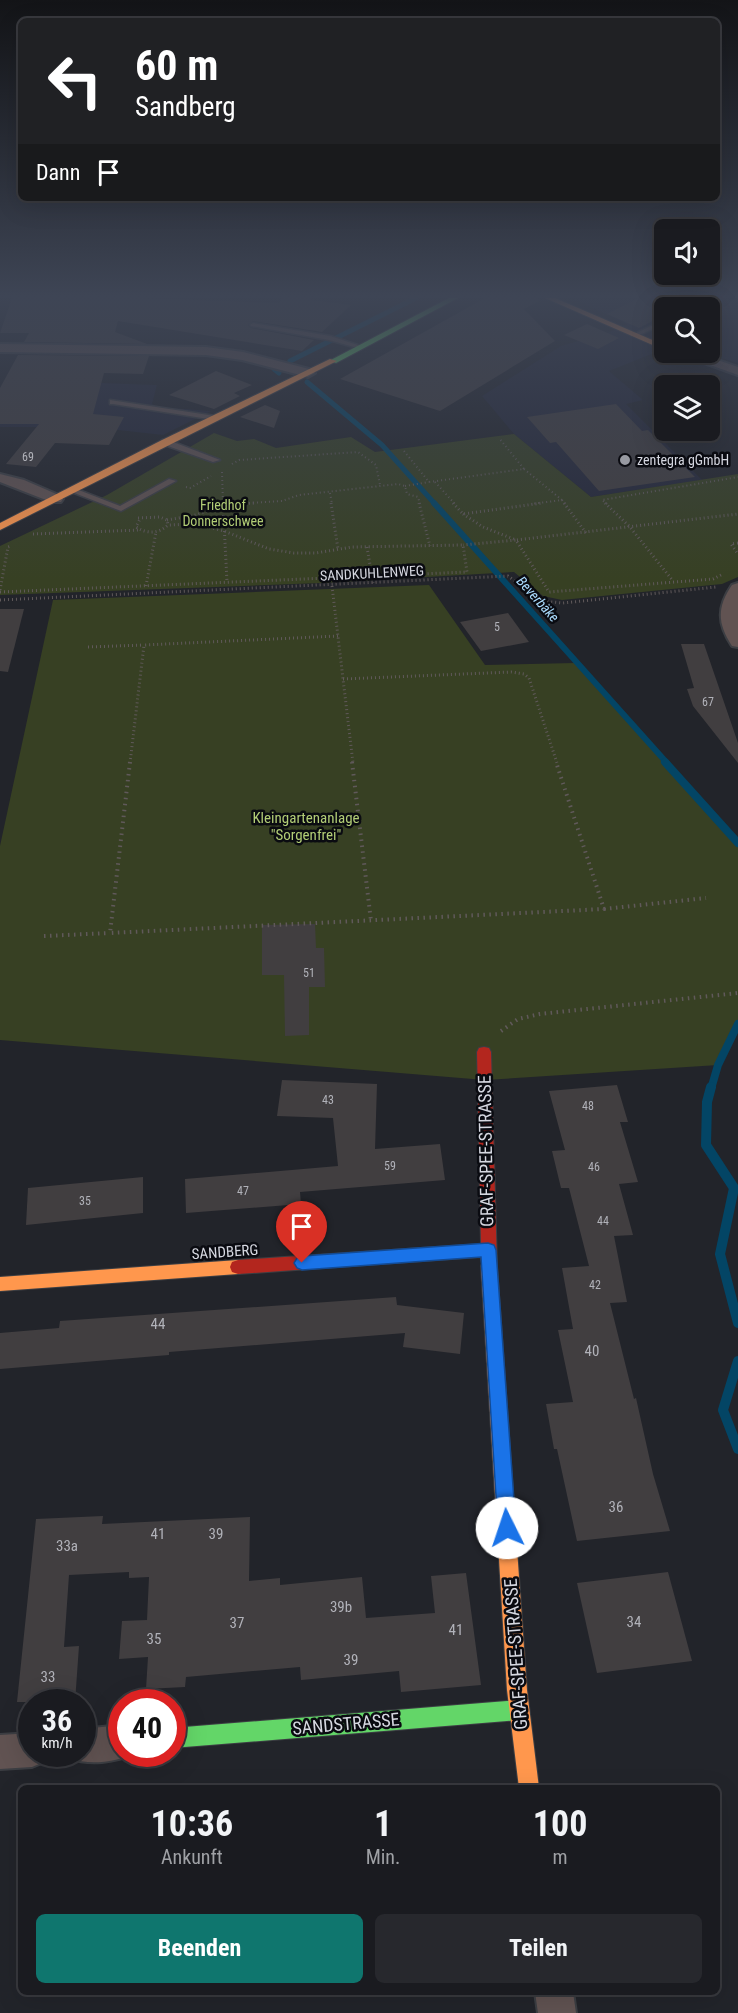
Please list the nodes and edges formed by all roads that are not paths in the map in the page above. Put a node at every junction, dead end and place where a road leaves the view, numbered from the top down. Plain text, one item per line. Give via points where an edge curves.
1 (268, 392) edge
2 (113, 402) dead end
3 (214, 418) junction
4 (165, 442) junction
5 (216, 460) dead end
6 (0, 478) edge
7 (172, 481) road end
8 (73, 491) junction
9 (56, 499) junction
10 (0, 527) edge
11 (737, 589) edge
12 (738, 642) edge
13 (484, 1052) road end
14 (488, 1250) junction
15 (0, 1284) edge
16 (519, 1710) junction
17 (186, 1737) edge
18 (18, 1751) edge
19 (0, 1752) edge
20 (529, 1785) edge
21 (554, 1995) edge
22 (557, 2013) edge

1 - 3 street
2 - 3 lane
3 - 4 street
4 - 5 lane
4 - 8 street
6 - 9 street
7 - 8 lane via 121,509
8 - 9 street
9 - 10 street
11 - 12 street via 729,600 727,615
13 - 14 street, GRAF-SPEE-STRASSE
14 - 15 street, SANDBERG
14 - 16 street, GRAF-SPEE-STRASSE
16 - 17 street, SANDSTRASSE
16 - 20 street, GRAF-SPEE-STRASSE
18 - 19 street
21 - 22 street

